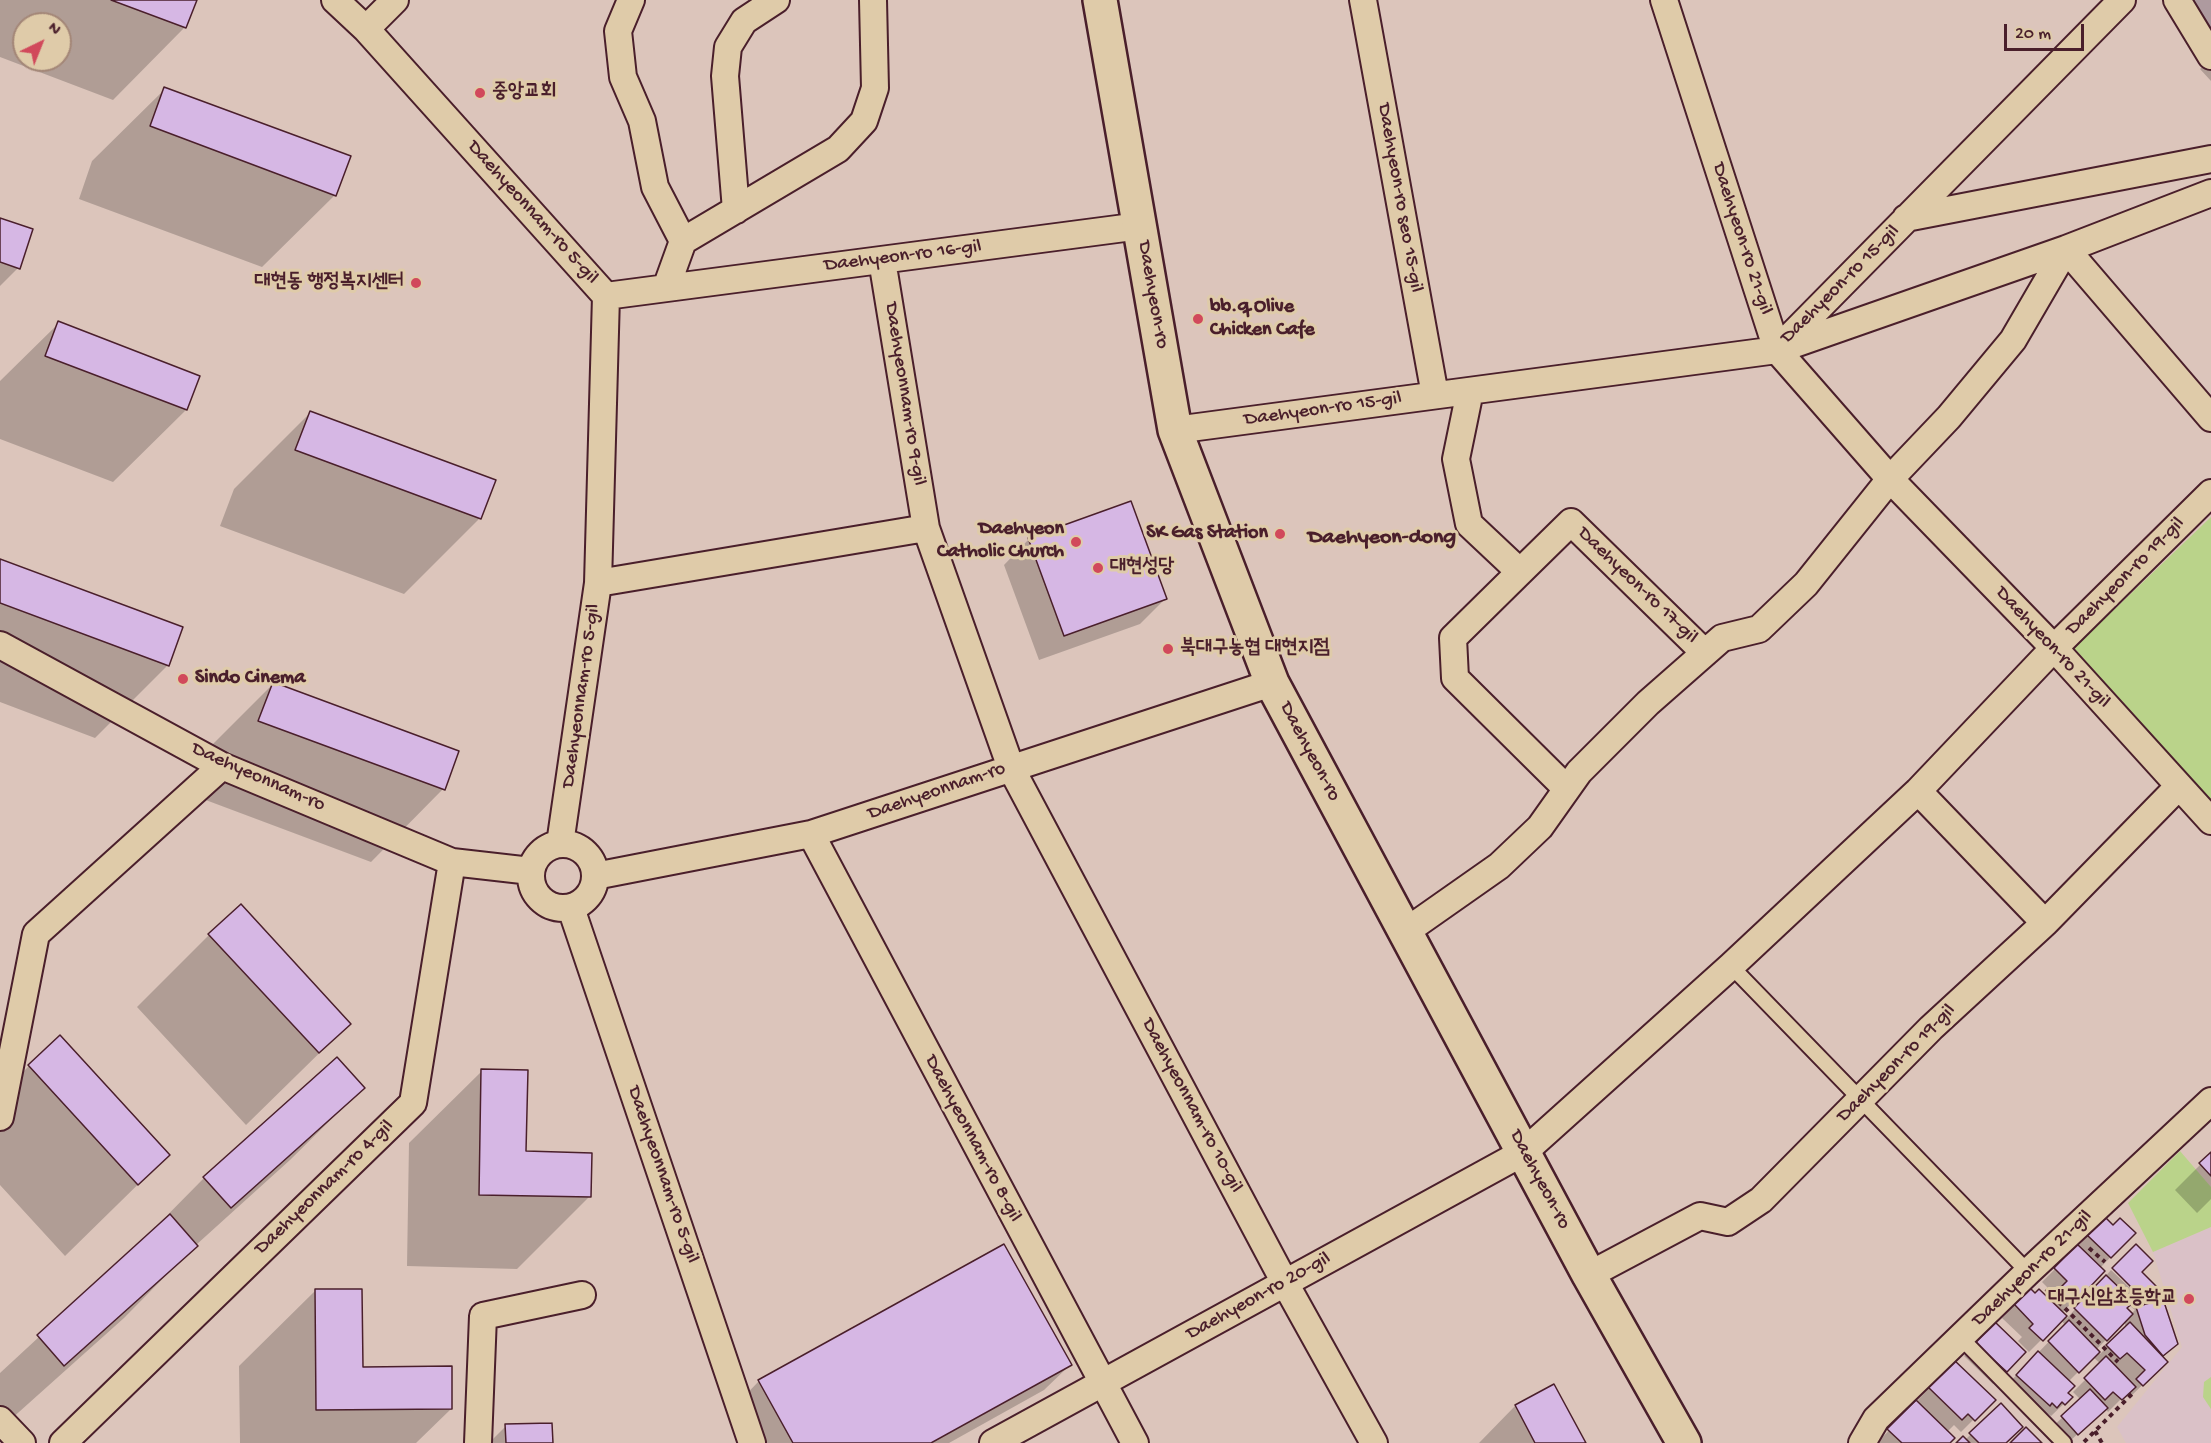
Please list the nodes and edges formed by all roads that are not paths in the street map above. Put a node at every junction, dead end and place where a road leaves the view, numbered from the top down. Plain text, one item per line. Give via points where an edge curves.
1 (335, 0) edge
2 (395, 0) edge
3 (631, 0) edge
4 (776, 0) edge
5 (873, 0) edge
6 (1100, 0) edge
7 (1363, 0) edge
8 (1664, 0) edge
9 (2122, 0) edge
10 (2177, 0) edge
11 (366, 30) junction
12 (2211, 56) edge
13 (2211, 159) edge
14 (2211, 193) edge
15 (736, 210) junction
16 (1906, 218) junction
17 (1140, 226) junction
18 (683, 241) junction
19 (2066, 249) junction
20 (882, 260) junction
21 (666, 288) junction
22 (606, 296) junction
23 (1777, 350) junction
24 (1470, 391) junction
25 (1436, 395) junction
26 (2211, 418) edge
27 (1175, 430) junction
28 (1890, 479) junction
29 (2211, 494) edge
30 (926, 528) junction
31 (1520, 572) junction
32 (598, 583) junction
33 (0, 645) edge
34 (2054, 648) junction
35 (1705, 653) junction
36 (1272, 683) junction
37 (222, 766) junction
38 (1011, 768) junction
39 (2179, 786) junction
40 (1567, 789) junction
41 (1918, 791) junction
42 (2211, 821) edge
43 (811, 834) junction
44 (560, 844) junction
45 (452, 862) junction
46 (531, 871) junction
47 (595, 876) junction
48 (571, 908) junction
49 (2045, 923) junction
50 (1405, 932) junction
51 (1731, 966) junction
52 (1861, 1099) junction
53 (2211, 1101) edge
54 (0, 1118) edge
55 (1524, 1152) junction
56 (2028, 1272) junction
57 (1589, 1275) junction
58 (1285, 1283) junction
59 (582, 1295) dead end
60 (1961, 1338) junction
61 (1102, 1383) junction
62 (0, 1420) edge
63 (22, 1443) edge
64 (63, 1443) edge
65 (477, 1443) edge
66 (752, 1443) edge
67 (993, 1443) edge
68 (1135, 1443) edge
69 (1374, 1443) edge
70 (1684, 1443) edge
71 (1862, 1443) edge
72 (2064, 1443) edge

1 - 11 street, Daehyeonnam-ro 5-gil
2 - 11 street
3 - 18 street via 618,31 623,77 642,121 655,187
4 - 15 street via 744,21 728,47 725,76
5 - 15 street via 875,88 864,121 838,149
6 - 17 main road, Daehyeon-ro
7 - 25 street, Daehyeon-ro seo 15-gil
8 - 23 street, Daehyeon-ro 21-gil
9 - 16 street, Daehyeon-ro 15-gil
10 - 12 street
11 - 22 street, Daehyeonnam-ro 5-gil
13 - 16 street
14 - 19 street
15 - 18 street
16 - 23 street, Daehyeon-ro 15-gil
17 - 20 street, Daehyeon-ro 16-gil
17 - 27 main road, Daehyeon-ro
18 - 21 street
19 - 23 street
19 - 26 street
19 - 28 street via 2013,340 1949,417
20 - 21 street, Daehyeon-ro 16-gil
20 - 30 street, Daehyeonnam-ro 9-gil
21 - 22 street, Daehyeon-ro 16-gil
22 - 32 street, Daehyeonnam-ro 5-gil
23 - 24 street, Daehyeon-ro 15-gil
23 - 28 street, Daehyeon-ro 21-gil
24 - 25 street, Daehyeon-ro 15-gil
24 - 31 street via 1456,459 1469,524
25 - 27 street, Daehyeon-ro 15-gil
27 - 36 main road, Daehyeon-ro
28 - 34 street, Daehyeon-ro 21-gil
28 - 35 street, Daehyeon-ro 17-gil via 1806,584 1760,629 1722,638
29 - 34 street, Daehyeon-ro 19-gil
30 - 32 street, Daehyeonnam-ro 5-gil
30 - 38 street, Daehyeonnam-ro 9-gil
31 - 35 street, Daehyeon-ro 17-gil via 1571,522
31 - 40 street, Daehyeon-ro 17-gil via 1453,638 1455,678
32 - 44 street, Daehyeonnam-ro 5-gil
33 - 37 street, Daehyeonnam-ro
34 - 39 street, Daehyeon-ro 21-gil
34 - 41 street, Daehyeon-ro 19-gil
35 - 40 street, Daehyeon-ro 17-gil via 1579,772
36 - 38 street, Daehyeonnam-ro
36 - 50 main road, Daehyeon-ro
37 - 45 street, Daehyeonnam-ro
37 - 54 street via 36,934
38 - 43 street, Daehyeonnam-ro
38 - 58 street, Daehyeonnam-ro 10-gil
39 - 42 street, Daehyeon-ro 21-gil
39 - 49 street, Daehyeon-ro 19-gil
40 - 50 street, Daehyeon-ro 17-gil via 1540,827 1499,866
41 - 49 street
41 - 51 street, Daehyeon-ro 19-gil
43 - 47 street, Daehyeonnam-ro
43 - 61 street, Daehyeonnam-ro 8-gil
44 - 46 street via 541,852
44 - 47 street via 570,845 588,856
45 - 46 street, Daehyeonnam-ro
45 - 64 street, Daehyeonnam-ro 4-gil via 413,1103
46 - 48 street via 541,900
47 - 48 street via 589,896
48 - 66 street, Daehyeonnam-ro 5-gil
49 - 52 street, Daehyeon-ro 19-gil
50 - 55 main road, Daehyeon-ro
51 - 52 lane
51 - 55 street, Daehyeon-ro 19-gil
52 - 56 lane
52 - 57 street, Daehyeon-ro 19-gil via 1753,1206 1728,1221 1700,1216
53 - 56 street, Daehyeon-ro 21-gil
55 - 57 main road, Daehyeon-ro
55 - 58 street, Daehyeon-ro 20-gil
56 - 60 street, Daehyeon-ro 21-gil
57 - 70 main road, Daehyeon-ro
58 - 61 street, Daehyeon-ro 20-gil
58 - 69 street, Daehyeonnam-ro 10-gil
59 - 65 street via 483,1316
60 - 71 street, Daehyeon-ro 21-gil via 1876,1419
60 - 72 lane
61 - 67 street, Daehyeon-ro 20-gil
61 - 68 street, Daehyeonnam-ro 8-gil
62 - 63 street

